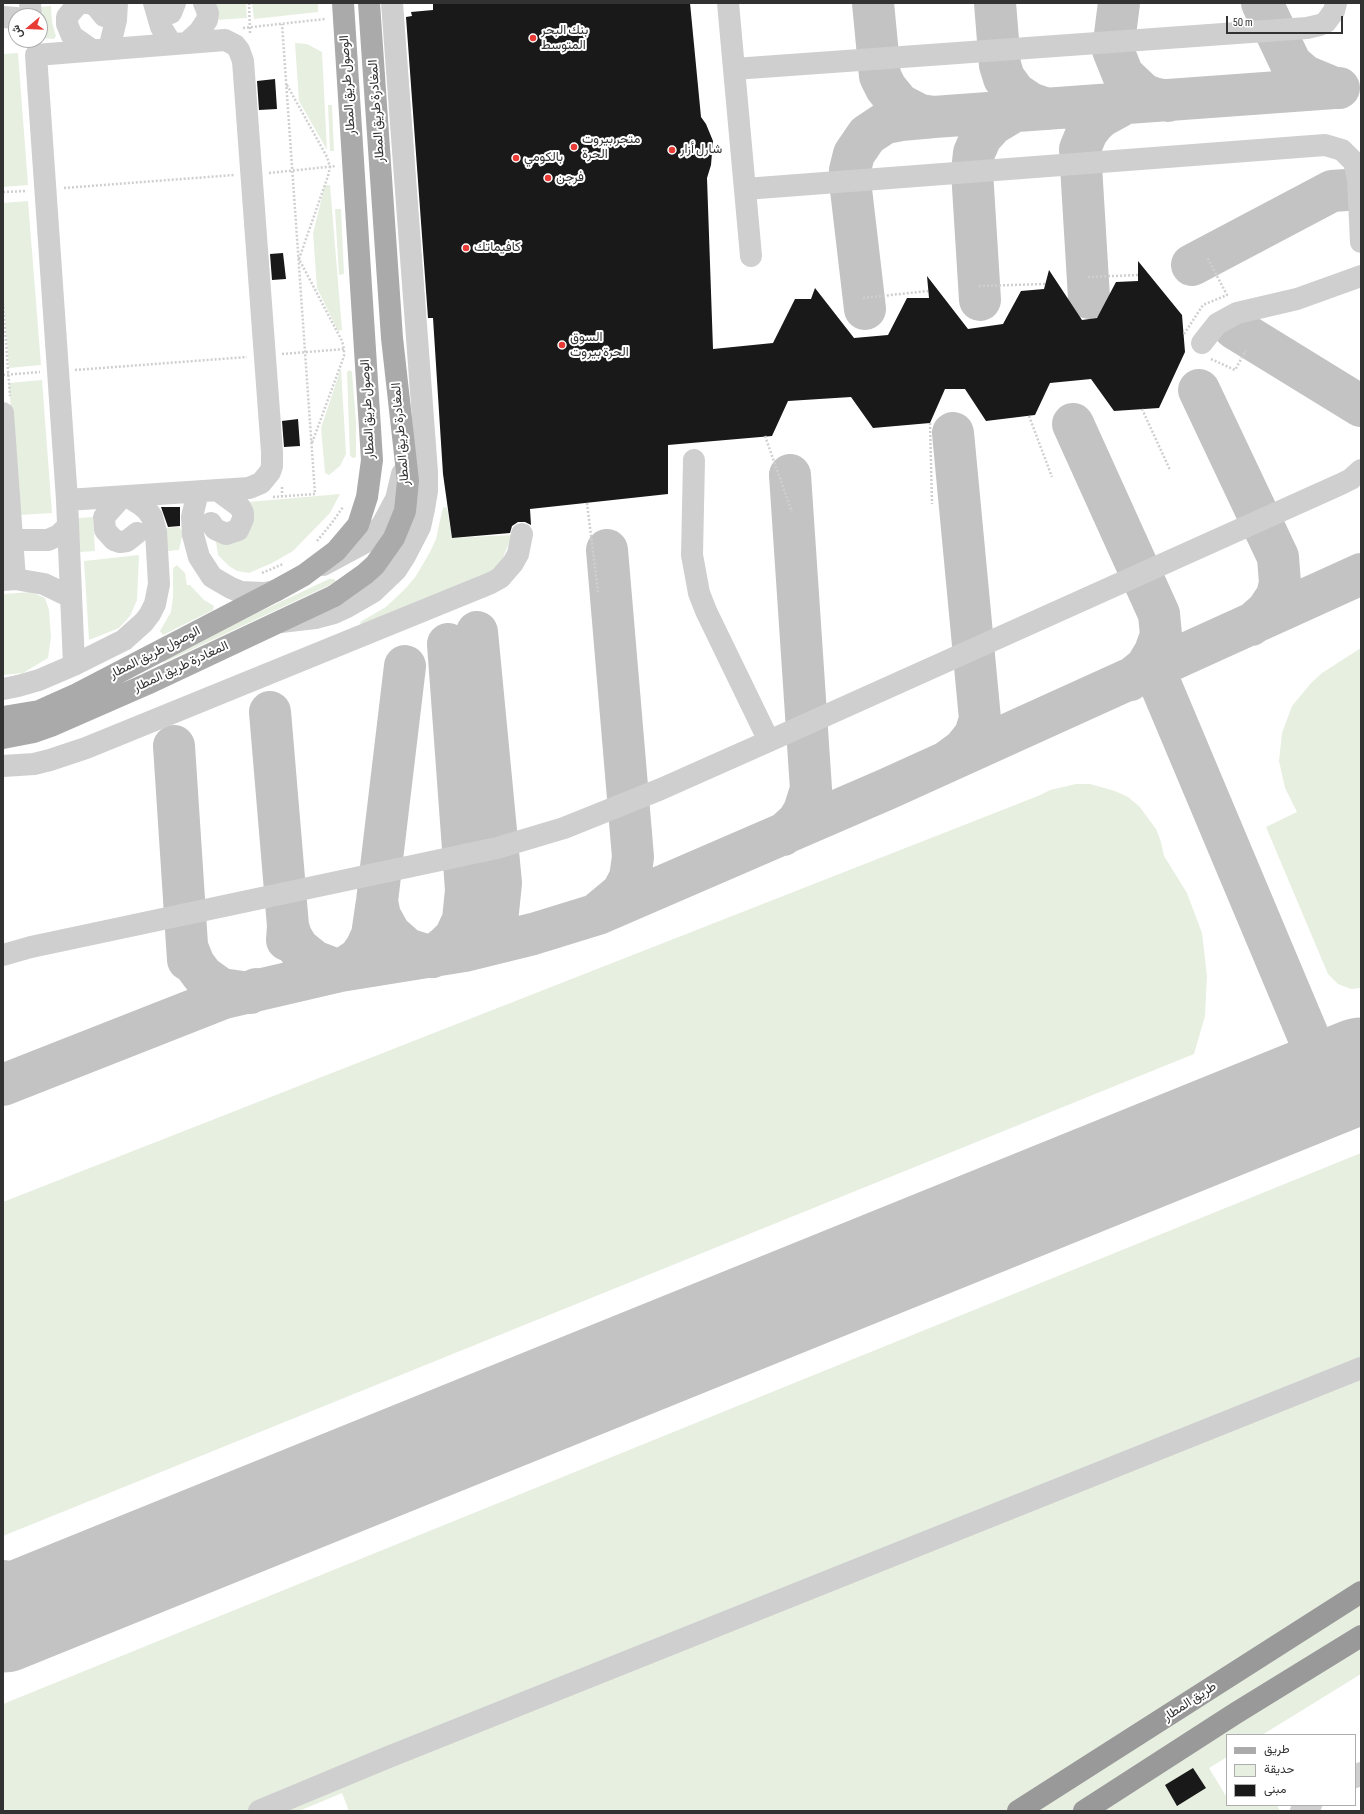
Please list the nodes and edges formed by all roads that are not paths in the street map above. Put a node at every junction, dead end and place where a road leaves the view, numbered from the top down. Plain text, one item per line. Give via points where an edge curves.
1 (204, 3) edge
2 (370, 3) edge
3 (392, 3) edge
4 (728, 3) edge
5 (1336, 3) edge
6 (167, 6) edge
7 (342, 8) edge
8 (111, 10) edge
9 (180, 43) junction
10 (48, 47) edge
11 (35, 48) edge
12 (100, 49) junction
13 (734, 69) junction
14 (745, 188) junction
15 (1361, 242) edge
16 (751, 256) dead end
17 (1361, 276) edge
18 (1197, 345) road end
19 (6, 405) edge
20 (694, 460) dead end
21 (1361, 470) edge
22 (208, 491) junction
23 (124, 497) junction
24 (67, 500) junction
25 (211, 523) dead end
26 (68, 526) junction
27 (137, 533) dead end
28 (522, 534) dead end
29 (12, 540) junction
30 (304, 575) junction
31 (9, 580) edge
32 (275, 591) junction
33 (70, 597) junction
34 (341, 601) junction
35 (74, 665) junction
36 (3, 689) edge
37 (3, 716) edge
38 (5, 739) edge
39 (769, 741) junction
40 (3, 766) edge
41 (3, 955) edge
42 (1361, 1368) edge
43 (1361, 1592) edge
44 (1361, 1636) edge
45 (259, 1811) edge
46 (1018, 1811) edge
47 (1084, 1811) edge

1 - 9 lane via 208,13 207,20 199,32
2 - 30 lane via 403,471 390,513 373,534 353,550
2 - 34 main road, المغادرة طريق المطار, bridge via 392,338 408,481 405,511 394,538 370,570
3 - 34 lane via 427,491 420,527 406,556 392,574 373,592
4 - 13 lane
5 - 13 lane via 1326,22 1307,28
6 - 9 lane via 161,27
7 - 30 main road, الوصول طريق المطار via 372,460 367,497 358,525 336,551
8 - 12 lane via 115,27
8 - 12 lane via 82,3 67,17 72,36
9 - 12 lane
9 - 22 lane via 225,40 235,45 242,55 272,452 270,472 256,486
10 - 12 lane
11 - 24 lane
13 - 14 lane
14 - 15 lane via 1325,145 1342,150 1354,162 1358,179
14 - 16 lane
17 - 18 lane via 1292,301 1237,313 1217,324
19 - 29 lane
20 - 39 lane via 692,555 699,593
21 - 39 lane via 1341,484
22 - 23 lane
22 - 25 lane via 240,507 244,519 238,530 226,534 220,533
22 - 32 lane via 192,517 193,535 199,557 212,576 231,588 264,594
23 - 24 lane
23 - 27 lane via 104,517 105,530 114,540 120,542 127,541
23 - 35 lane via 147,510 154,524 159,574 155,604 144,622 124,640
24 - 26 lane
26 - 29 lane via 60,535 48,540
26 - 33 lane
28 - 40 lane via 518,554 513,563 500,578 491,583 86,748 45,762
29 - 31 lane
30 - 32 main road, الوصول طريق المطار
31 - 33 lane via 44,584
32 - 37 main road, الوصول طريق المطار via 64,700 39,711
33 - 35 lane
34 - 38 main road, المغادرة طريق المطار via 276,623 51,726
35 - 36 lane via 32,682
39 - 41 lane via 597,816 497,848
42 - 45 lane
43 - 46 highway, طريق المطار
44 - 47 highway

